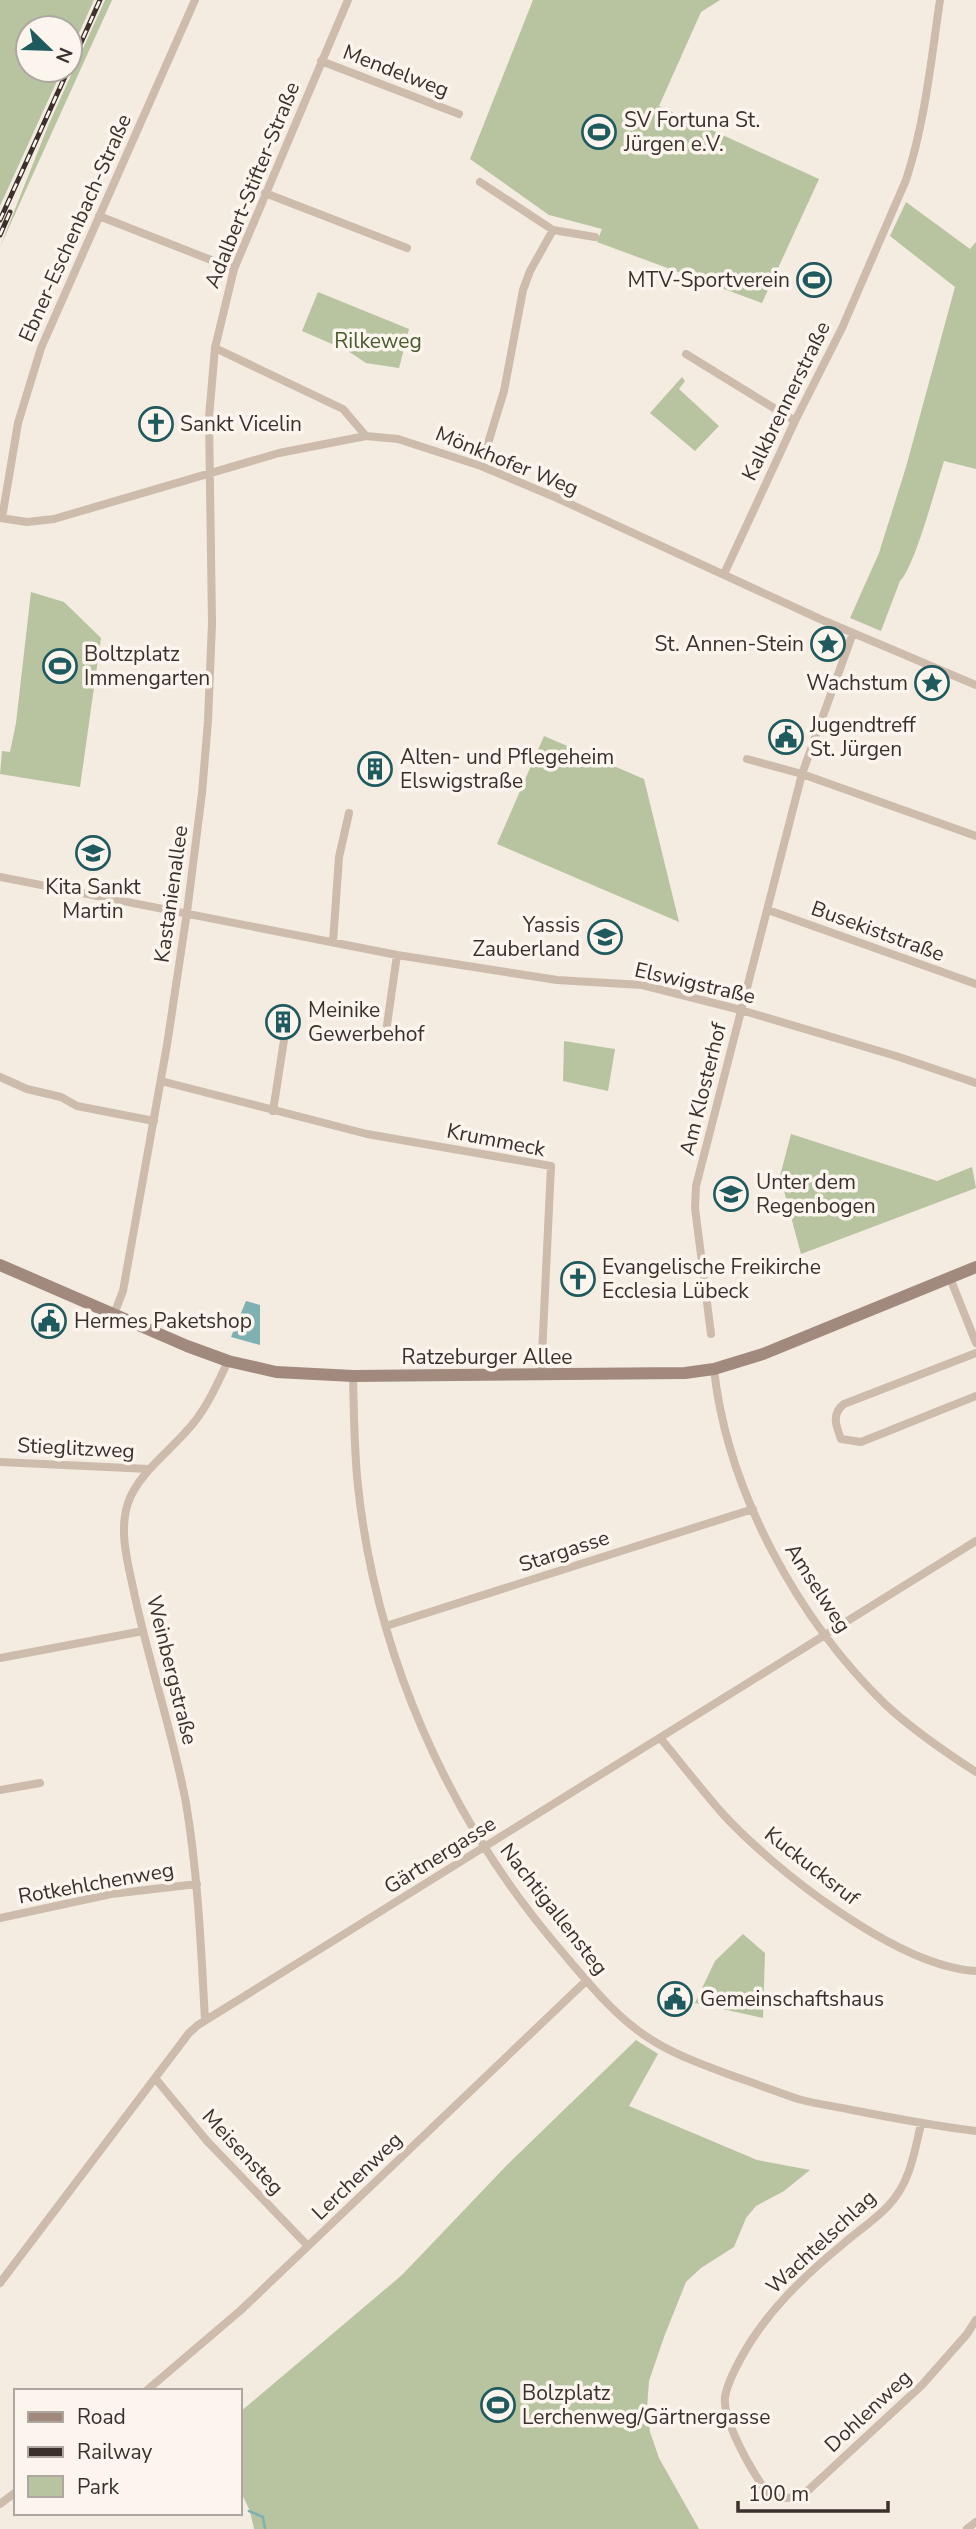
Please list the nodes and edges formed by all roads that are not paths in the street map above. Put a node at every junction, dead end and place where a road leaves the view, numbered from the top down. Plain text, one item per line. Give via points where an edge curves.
1 (195, 0) edge
2 (348, 0) edge
3 (940, 0) edge
4 (321, 61) junction
5 (459, 114) dead end
6 (480, 182) dead end
7 (265, 192) junction
8 (99, 216) junction
9 (553, 230) junction
10 (595, 237) dead end
11 (407, 248) dead end
12 (234, 269) junction
13 (215, 348) junction
14 (686, 354) dead end
15 (794, 421) junction
16 (366, 436) junction
17 (481, 466) junction
18 (210, 474) junction
19 (1, 518) edge
20 (724, 574) junction
21 (853, 634) junction
22 (976, 685) edge
23 (747, 759) dead end
24 (802, 774) junction
25 (349, 813) dead end
26 (976, 836) edge
27 (0, 877) edge
28 (768, 910) junction
29 (187, 912) junction
30 (333, 942) junction
31 (397, 955) junction
32 (976, 984) edge
33 (741, 1010) junction
34 (387, 1025) dead end
35 (284, 1040) dead end
36 (0, 1077) edge
37 (161, 1081) junction
38 (976, 1083) edge
39 (273, 1111) junction
40 (154, 1121) junction
41 (0, 1265) edge
42 (976, 1268) edge
43 (950, 1278) junction
44 (114, 1314) junction
45 (711, 1334) dead end
46 (976, 1343) edge
47 (976, 1353) edge
48 (228, 1361) junction
49 (714, 1369) junction
50 (353, 1376) junction
51 (541, 1376) junction
52 (976, 1396) edge
53 (0, 1462) edge
54 (149, 1469) junction
55 (753, 1509) junction
56 (976, 1541) edge
57 (386, 1626) junction
58 (143, 1631) junction
59 (826, 1634) junction
60 (0, 1658) edge
61 (661, 1739) junction
62 (976, 1772) edge
63 (40, 1783) dead end
64 (0, 1790) edge
65 (485, 1849) junction
66 (197, 1884) junction
67 (0, 1918) edge
68 (976, 1971) edge
69 (587, 1980) junction
70 (205, 2020) junction
71 (155, 2078) junction
72 (921, 2124) junction
73 (976, 2131) edge
74 (309, 2246) junction
75 (0, 2284) edge
76 (976, 2320) edge
77 (148, 2389) edge
78 (768, 2495) joint
79 (976, 2522) edge
80 (967, 2529) edge

1 - 8 street, Ebner-Eschenbach-Straße
2 - 4 street, Adalbert-Stifter-Straße
3 - 15 street, Kalkbrennerstraße via 906,180 842,327
4 - 5 street, Mendelweg
4 - 7 street, Adalbert-Stifter-Straße
6 - 9 street
7 - 11 street
7 - 12 street, Adalbert-Stifter-Straße
8 - 12 street
8 - 19 street, Ebner-Eschenbach-Straße via 41,348 18,423
9 - 10 street
9 - 17 street via 523,290 504,391
12 - 13 street, Adalbert-Stifter-Straße
13 - 16 street via 343,409
13 - 18 street, Adalbert-Stifter-Straße
14 - 15 street
15 - 20 street, Kalkbrennerstraße
16 - 17 street, Mönkhofer Weg via 398,439
16 - 18 street, Mönkhofer Weg via 279,453
17 - 20 street, Mönkhofer Weg
18 - 19 street, Mönkhofer Weg via 54,519 27,522
18 - 29 street, Kastanienallee via 208,721
20 - 21 street, Mönkhofer Weg
21 - 22 street, Mönkhofer Weg
21 - 24 street, Am Klosterhof
23 - 24 street
24 - 26 street
24 - 28 street, Am Klosterhof
25 - 30 street via 339,857
27 - 29 street, Elswigstraße
28 - 32 street, Busekiststraße
28 - 33 street, Am Klosterhof
29 - 30 street, Elswigstraße
29 - 37 street, Kastanienallee
30 - 31 street, Elswigstraße
31 - 33 street, Elswigstraße via 557,980 642,985
31 - 34 street
33 - 38 street, Elswigstraße
33 - 45 street, Am Klosterhof via 696,1185
35 - 39 street
36 - 40 street via 77,1106
37 - 39 street, Krummeck
37 - 40 street, Kastanienallee
39 - 51 street, Krummeck via 375,1136 551,1166
40 - 44 street, Kastanienallee via 123,1291
41 - 44 main road, Ratzeburger Allee
42 - 43 main road, Ratzeburger Allee
43 - 46 street
43 - 49 main road, Ratzeburger Allee via 763,1354
44 - 48 main road, Ratzeburger Allee
47 - 52 street via 844,1404 835,1418 841,1439 861,1442
48 - 50 main road, Ratzeburger Allee via 276,1372
48 - 54 street, Weinbergstraße via 198,1418
49 - 51 main road, Ratzeburger Allee
49 - 55 street, Amselweg via 733,1461
50 - 51 main road, Ratzeburger Allee
50 - 57 street, Nachtigallensteg via 358,1488
53 - 54 street, Stieglitzweg
54 - 58 street, Weinbergstraße via 128,1502 124,1526
55 - 57 street, Stargasse
55 - 59 street, Amselweg via 782,1570
56 - 59 street, Gärtnergasse
57 - 65 street, Nachtigallensteg via 426,1737
58 - 60 street
58 - 66 street, Weinbergstraße via 174,1747
59 - 61 street, Gärtnergasse
59 - 62 street, Amselweg via 887,1706
61 - 65 street, Gärtnergasse
61 - 68 street, Kuckucksruf via 755,1846 826,1902 905,1950 946,1966
63 - 64 street
65 - 69 street, Nachtigallensteg via 533,1917
65 - 70 street, Gärtnergasse
66 - 67 street, Rotkehlchenweg via 111,1894
66 - 70 street, Weinbergstraße
69 - 72 street, Nachtigallensteg via 654,2042 705,2065 801,2100
69 - 74 street, Lerchenweg
70 - 71 street, Gärtnergasse via 189,2033
71 - 74 street, Meisensteg via 206,2141
71 - 75 street, Gärtnergasse
72 - 73 street, Nachtigallensteg
72 - 78 street, Wachtelschlag via 908,2177 888,2206 814,2267 751,2340 735,2370 725,2398 729,2421
74 - 77 street, Lerchenweg
76 - 78 street, Dohlenweg via 922,2385 802,2496 783,2500
79 - 80 street

